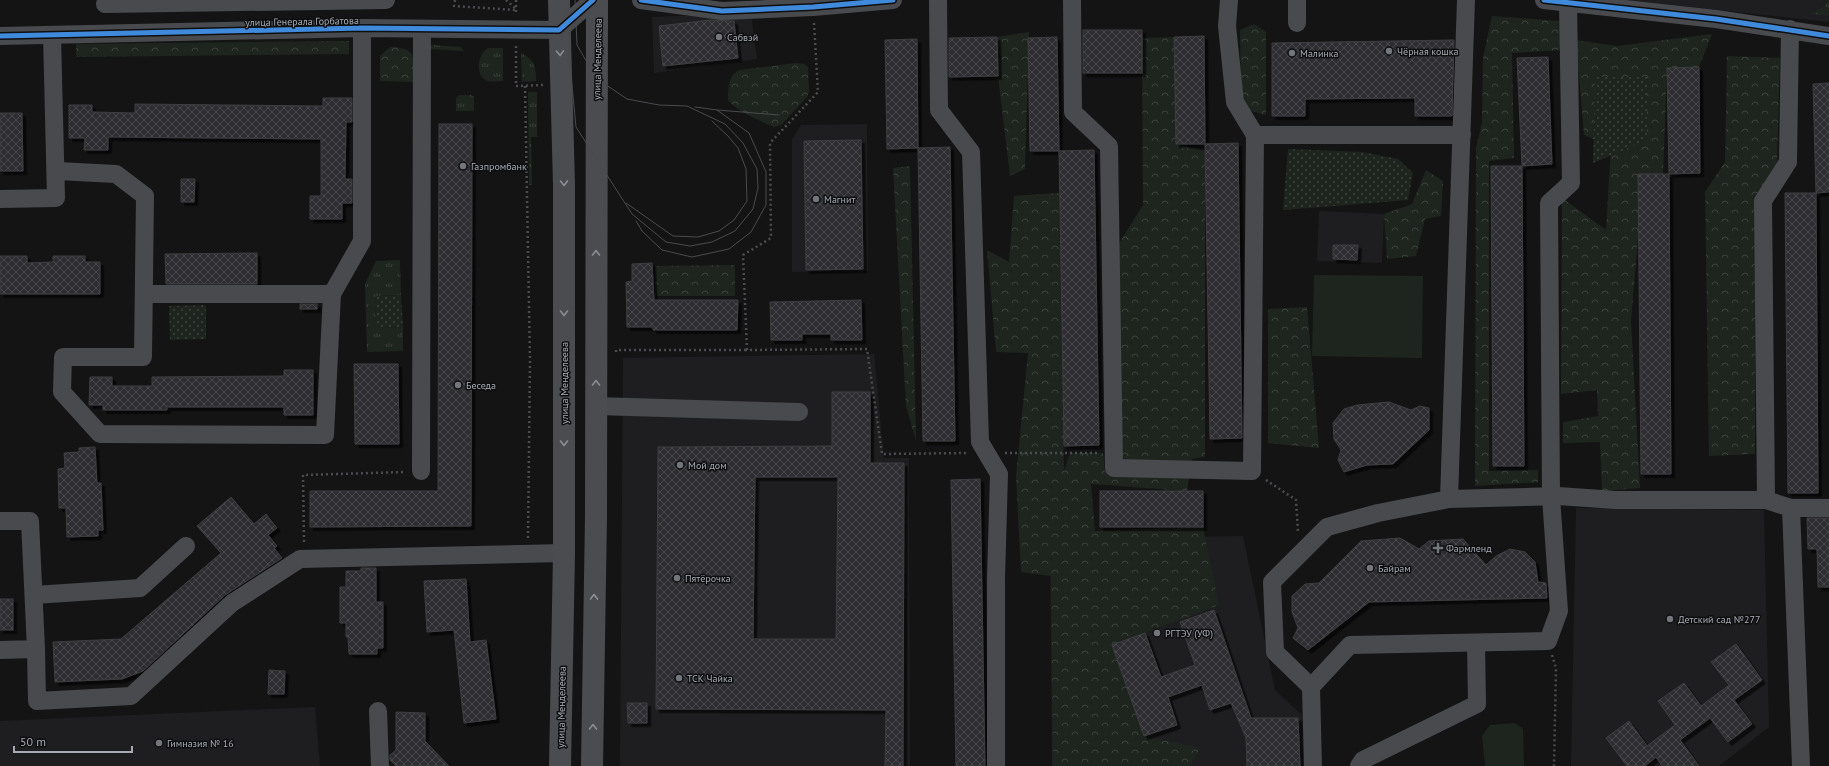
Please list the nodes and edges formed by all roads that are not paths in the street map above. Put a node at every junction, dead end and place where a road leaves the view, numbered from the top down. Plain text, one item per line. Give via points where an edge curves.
1 (369, 0) edge
2 (386, 0) edge
3 (559, 0) edge
4 (593, 0) edge
5 (597, 0) edge
6 (641, 0) edge
7 (893, 0) edge
8 (938, 0) edge
9 (1072, 0) edge
10 (1229, 0) edge
11 (1297, 0) edge
12 (1466, 0) edge
13 (1544, 0) edge
14 (304, 1) edge
15 (351, 1) edge
16 (1568, 2) junction
17 (105, 4) dead end
18 (1297, 23) dead end
19 (361, 29) junction
20 (422, 29) junction
21 (1790, 29) junction
22 (559, 30) junction
23 (52, 35) junction
24 (0, 36) edge
25 (1829, 36) edge
26 (1255, 135) junction
27 (1462, 135) junction
28 (57, 171) junction
29 (0, 199) edge
30 (144, 294) junction
31 (332, 294) junction
32 (596, 406) junction
33 (799, 412) dead end
34 (422, 471) road end
35 (1551, 496) junction
36 (1449, 499) junction
37 (1766, 500) junction
38 (1791, 508) junction
39 (1829, 508) edge
40 (0, 521) edge
41 (186, 546) dead end
42 (564, 553) junction
43 (34, 595) junction
44 (1476, 643) junction
45 (36, 649) junction
46 (0, 650) edge
47 (1311, 687) junction
48 (378, 711) dead end
49 (380, 766) edge
50 (560, 766) edge
51 (592, 766) edge
52 (996, 766) edge
53 (1313, 766) edge
54 (1359, 766) edge
55 (1801, 766) edge

1 - 2 street
1 - 15 street
1 - 19 street
3 - 22 main road, улица Менделеева
4 - 22 street
32 -> 5 main road, улица Менделеева
6 - 7 street via 722,11
8 - 52 street via 939,110 971,152 980,442 999,474
9 - 26 street via 1073,112 1109,146 1114,468 1252,471
10 - 26 street via 1227,26 1235,102
11 - 18 street
12 - 27 street
13 - 16 street
14 - 15 street
14 - 17 street
15 - 19 street
16 - 21 street
16 - 35 street via 1571,183 1549,203
19 - 20 street, улица Генерала Горбатова
19 - 23 street, улица Генерала Горбатова
19 - 31 street via 362,241
20 - 22 street, улица Генерала Горбатова
20 - 34 street
21 - 25 street
21 - 37 street via 1788,162 1763,201
22 -> 42 main road, улица Менделеева via 564,185
23 - 24 street, улица Генерала Горбатова
23 - 28 street
26 - 27 street
27 - 36 street
28 - 29 street via 56,198
28 - 30 street via 116,174 146,196
30 - 31 street
30 - 31 street via 143,357 63,357 62,392 100,434 326,435
32 - 33 street
51 -> 32 main road, улица Менделеева
35 - 36 street
35 - 37 street via 1616,500
35 - 44 street via 1559,611 1548,642
36 - 47 street via 1378,513 1327,527 1272,582 1275,652
37 - 38 street
38 - 39 street
38 - 55 street
40 - 43 street via 30,521
41 - 43 street via 140,588
42 - 45 street via 300,559 232,604 131,696 37,701
42 - 50 main road, улица Менделеева
43 - 45 street
44 - 47 street via 1350,645
44 - 54 street via 1477,704 1363,760
45 - 46 street
47 - 53 street
48 - 49 street

